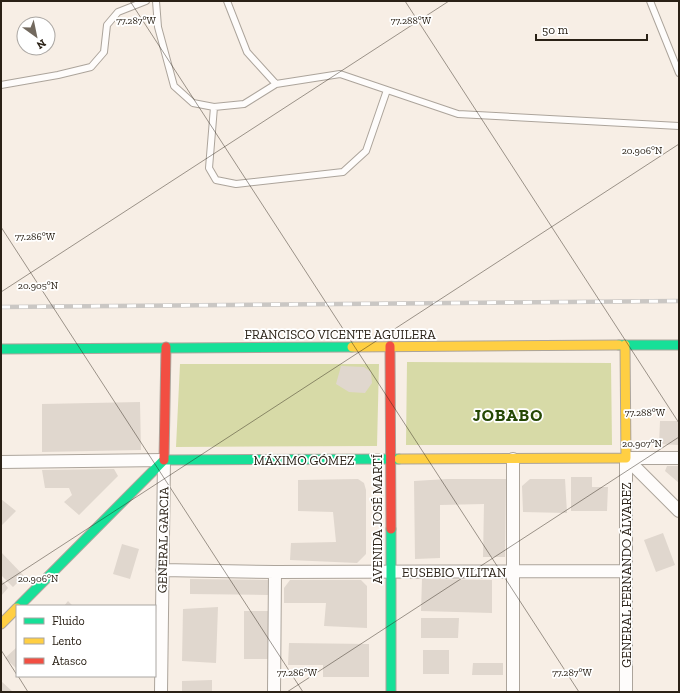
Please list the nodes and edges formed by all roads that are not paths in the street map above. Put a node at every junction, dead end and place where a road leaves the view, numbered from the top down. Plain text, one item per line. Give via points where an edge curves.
1 (146, 1) edge
2 (156, 1) edge
3 (226, 1) edge
4 (650, 1) edge
5 (679, 73) edge
6 (276, 84) junction
7 (1, 85) edge
8 (388, 90) junction
9 (214, 107) junction
10 (679, 126) edge
11 (625, 345) junction
12 (679, 345) edge
13 (390, 346) junction
14 (166, 347) junction
15 (1, 349) edge
16 (626, 458) junction
17 (679, 458) edge
18 (390, 459) junction
19 (513, 459) junction
20 (164, 460) junction
21 (4, 464) edge
22 (679, 511) edge
23 (162, 570) junction
24 (513, 571) junction
25 (275, 572) junction
26 (391, 572) junction
27 (626, 572) junction
28 (20, 605) edge
29 (16, 609) edge
30 (1, 624) edge
31 (160, 692) edge
32 (274, 692) edge
33 (391, 692) edge
34 (513, 692) edge
35 (626, 692) edge

1 - 7 lane via 118,12 107,25 104,52 91,67
2 - 9 lane via 158,27 174,86 192,104
3 - 6 lane via 247,52
4 - 5 lane
6 - 8 lane via 340,74
6 - 9 lane via 244,104
8 - 9 lane via 366,152 343,172 236,184 216,180 209,168
8 - 10 lane via 458,114
11 - 12 main road, FRANCISCO VICENTE AGUILERA
11 - 13 main road, FRANCISCO VICENTE AGUILERA
11 - 16 main road
13 - 14 main road, FRANCISCO VICENTE AGUILERA
13 - 18 main road, AVENIDA JOSÉ MARTÍ
14 - 15 main road, FRANCISCO VICENTE AGUILERA
14 - 20 main road
16 - 17 street, MÁXIMO GÓMEZ
16 - 19 main road, MÁXIMO GÓMEZ
16 - 22 street
16 - 27 street, GENERAL FERNANDO ÁLVAREZ
18 - 19 main road, MÁXIMO GÓMEZ
18 - 20 main road, MÁXIMO GÓMEZ
18 - 26 main road, AVENIDA JOSÉ MARTÍ
19 - 24 street
20 - 21 street, MÁXIMO GÓMEZ
20 - 23 street, GENERAL GARCIA
20 - 28 main road
23 - 25 street, EUSEBIO VILITAN
23 - 31 street, GENERAL GARCIA
24 - 26 street, EUSEBIO VILITAN
24 - 27 street, EUSEBIO VILITAN
24 - 34 street
25 - 26 street, EUSEBIO VILITAN
25 - 32 street
26 - 33 main road, AVENIDA JOSÉ MARTÍ
27 - 35 street, GENERAL FERNANDO ÁLVAREZ
29 - 30 main road

